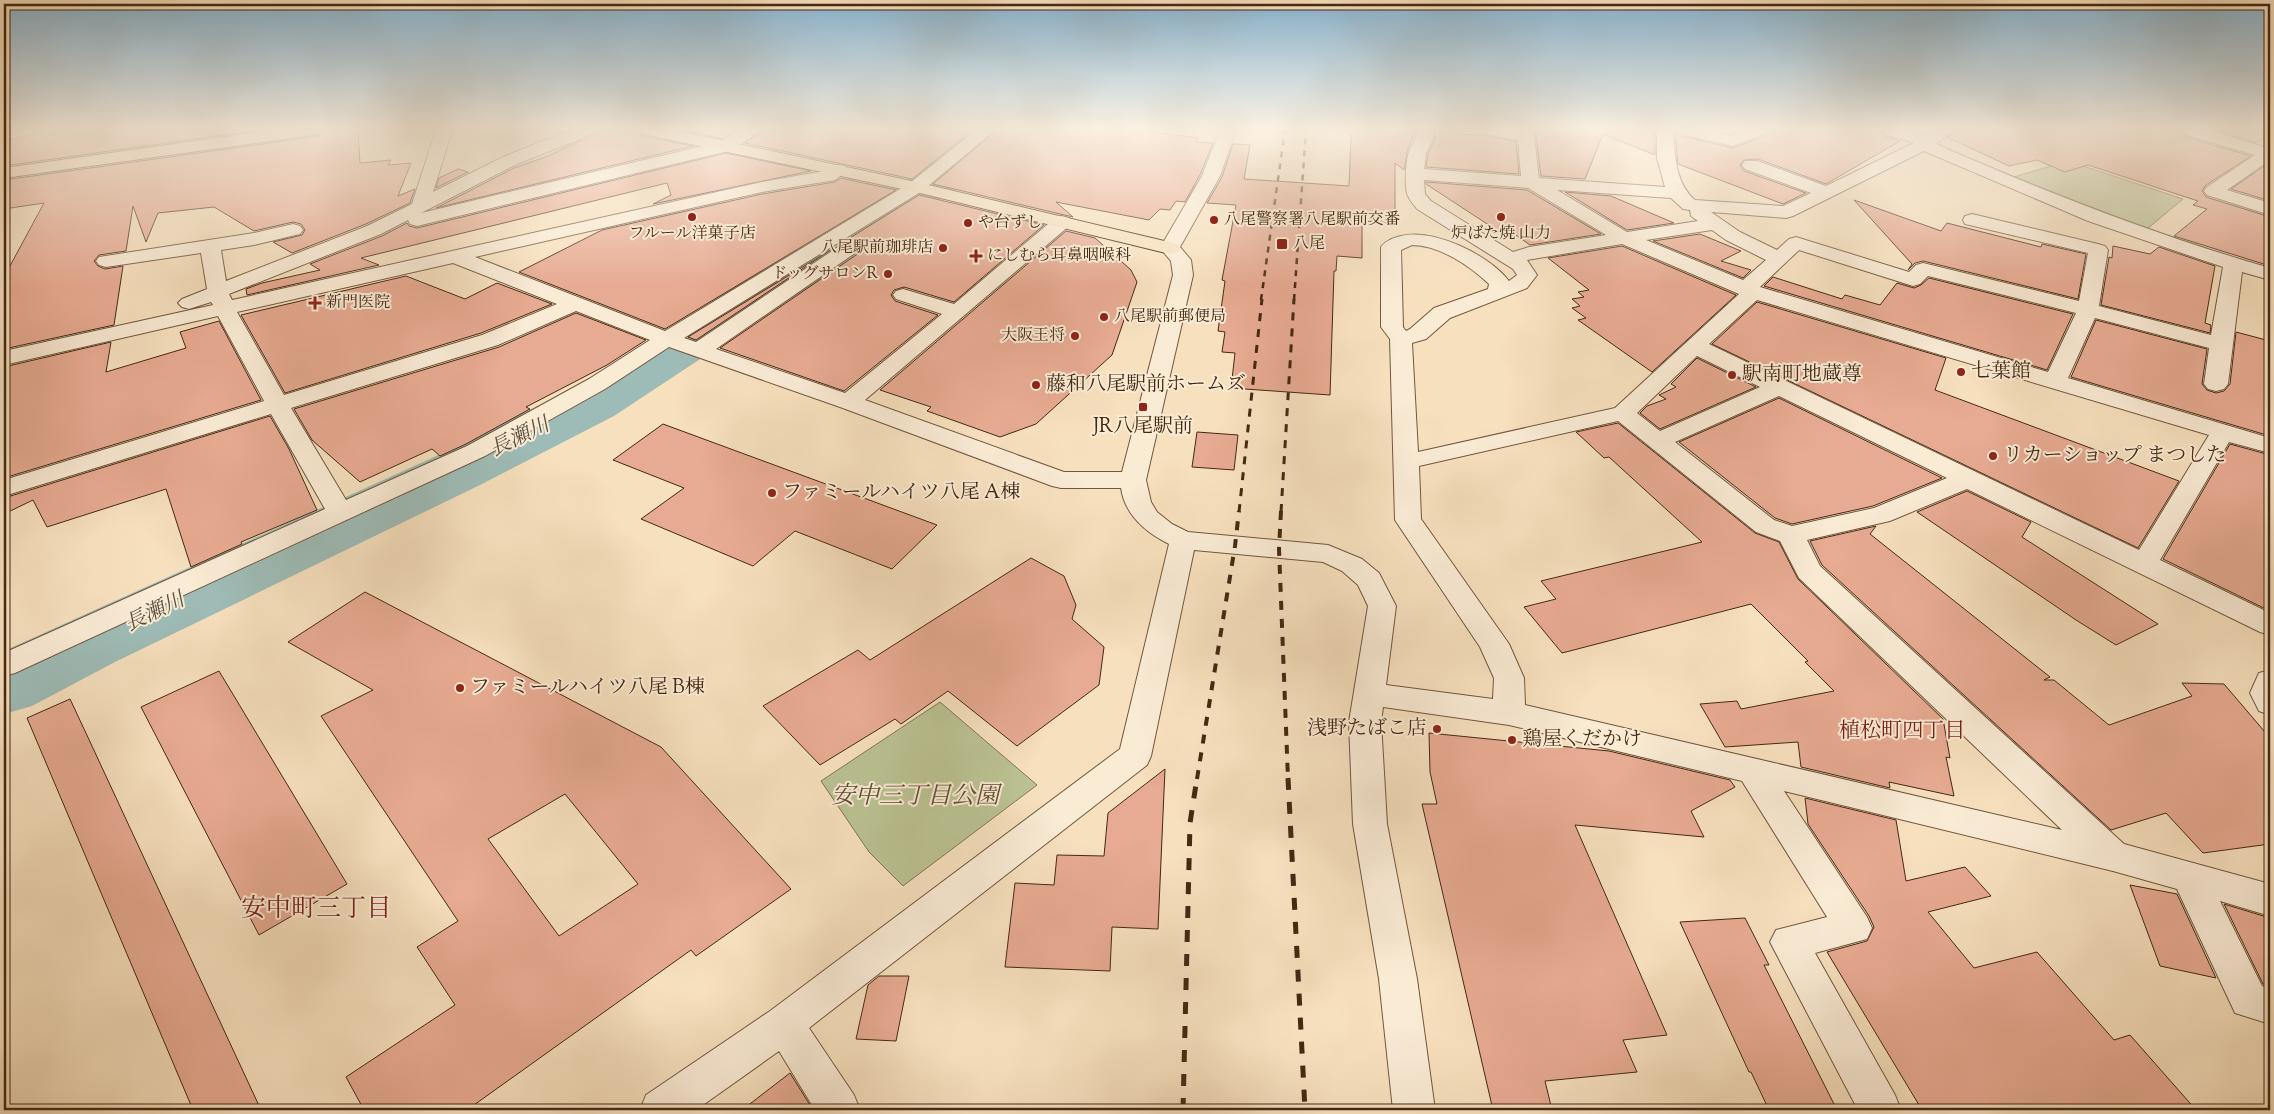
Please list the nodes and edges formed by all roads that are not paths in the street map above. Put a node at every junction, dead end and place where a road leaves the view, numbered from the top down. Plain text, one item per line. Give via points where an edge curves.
1 (428, 182) edge
2 (468, 182) edge
3 (575, 182) edge
4 (793, 182) edge
5 (895, 182) edge
6 (930, 182) edge
7 (1207, 182) edge
8 (1415, 182) edge
9 (1531, 182) joint
10 (1676, 182) edge
11 (1799, 182) edge
12 (1848, 182) edge
13 (2010, 182) edge
14 (2227, 182) edge
15 (923, 188) junction
16 (1827, 192) junction
17 (1683, 199) junction
18 (420, 206) junction
19 (2270, 209) edge
20 (1972, 220) dead end
21 (1062, 222) junction
22 (1713, 224) junction
23 (292, 230) dead end
24 (374, 230) junction
25 (1624, 238) junction
26 (210, 246) junction
27 (1170, 248) junction
28 (456, 257) junction
29 (1511, 259) junction
30 (1779, 259) junction
31 (106, 261) dead end
32 (2233, 264) junction
33 (2270, 274) edge
34 (1750, 290) junction
35 (1497, 292) junction
36 (903, 295) dead end
37 (222, 300) junction
38 (576, 303) junction
39 (1406, 309) junction
40 (2088, 310) junction
41 (957, 312) junction
42 (1442, 313) junction
43 (1401, 339) junction
44 (683, 344) junction
45 (2221, 344) junction
46 (1695, 346) junction
47 (4, 358) edge
48 (2054, 382) junction
49 (2216, 384) dead end
50 (1779, 387) junction
51 (848, 402) junction
52 (278, 406) junction
53 (1623, 413) junction
54 (2223, 432) junction
55 (1657, 441) junction
56 (2270, 446) edge
57 (1405, 462) junction
58 (1968, 479) junction
59 (1133, 480) junction
60 (4, 488) edge
61 (340, 512) junction
62 (1791, 535) junction
63 (1183, 540) junction
64 (2144, 564) junction
65 (2270, 625) edge
66 (4, 665) edge
67 (2270, 681) edge
68 (1368, 694) junction
69 (2270, 703) edge
70 (1510, 713) junction
71 (1752, 769) junction
72 (2113, 856) junction
73 (2190, 878) junction
74 (2270, 900) edge
75 (2270, 1006) edge
76 (784, 1024) junction
77 (661, 1110) edge
78 (838, 1110) edge
79 (1414, 1110) edge
80 (1880, 1110) edge

1 - 18 street
2 - 18 street
3 - 24 street
4 - 28 street
5 - 15 main road
6 - 15 street
7 - 27 street
8 - 29 street via 1416,195 1424,205
9 - 17 street
9 - 25 street
10 - 17 street
11 - 16 street
12 - 16 street
13 - 32 street via 2140,233
14 - 19 street via 2213,191
15 - 21 main road
15 - 44 street
15 - 44 street
16 - 17 street via 1786,212
17 - 22 street
18 - 24 street
20 - 40 street via 2098,250
21 - 27 main road
21 - 41 street
22 - 25 street
22 - 30 street
23 - 26 street
24 - 37 street
25 - 29 street via 1529,253
25 - 34 street
26 - 31 street
26 - 37 street
27 - 59 street via 1181,260 1183,275
28 - 37 street
28 - 38 street
29 - 35 street via 1527,275 1520,284
30 - 34 street
30 - 40 street via 1796,243 1913,280 1923,269
32 - 33 street
32 - 45 street
34 - 46 street
34 - 48 street
35 - 39 street via 1500,283 1493,275 1442,243 1412,239 1400,241 1391,247
35 - 42 street
36 - 41 street
37 - 47 street via 109,335
37 - 52 street
38 - 44 street
38 - 52 street via 490,340
39 - 42 street via 1428,315
39 - 43 street via 1392,327
40 - 45 street
40 - 48 street
41 - 51 street
42 - 43 street via 1418,334
43 - 57 street
44 - 51 street
44 - 61 street via 597,384 476,451
45 - 49 street
46 - 50 street
46 - 53 street
48 - 54 street
50 - 55 street
50 - 58 street
51 - 59 street via 1061,480
52 - 60 street
52 - 61 street
53 - 55 street
53 - 57 street
54 - 56 street
54 - 64 street
55 - 62 street via 1765,526
57 - 70 street via 1408,520 1494,644 1510,678
58 - 62 street via 1881,514
58 - 64 street
59 - 63 street via 1135,499 1146,516 1162,530
61 - 66 street
62 - 72 street via 1808,571
63 - 68 street via 1328,554 1352,565 1369,580 1382,606
63 - 76 street via 1135,756
64 - 65 street
67 - 69 street via 2265,693
68 - 70 street
68 - 79 street via 1364,722 1370,824 1398,978
70 - 71 street
71 - 72 street
71 - 80 street via 1854,928 1788,942
72 - 73 street
73 - 74 street
73 - 75 street via 2249,1000
76 - 77 street
76 - 78 street

